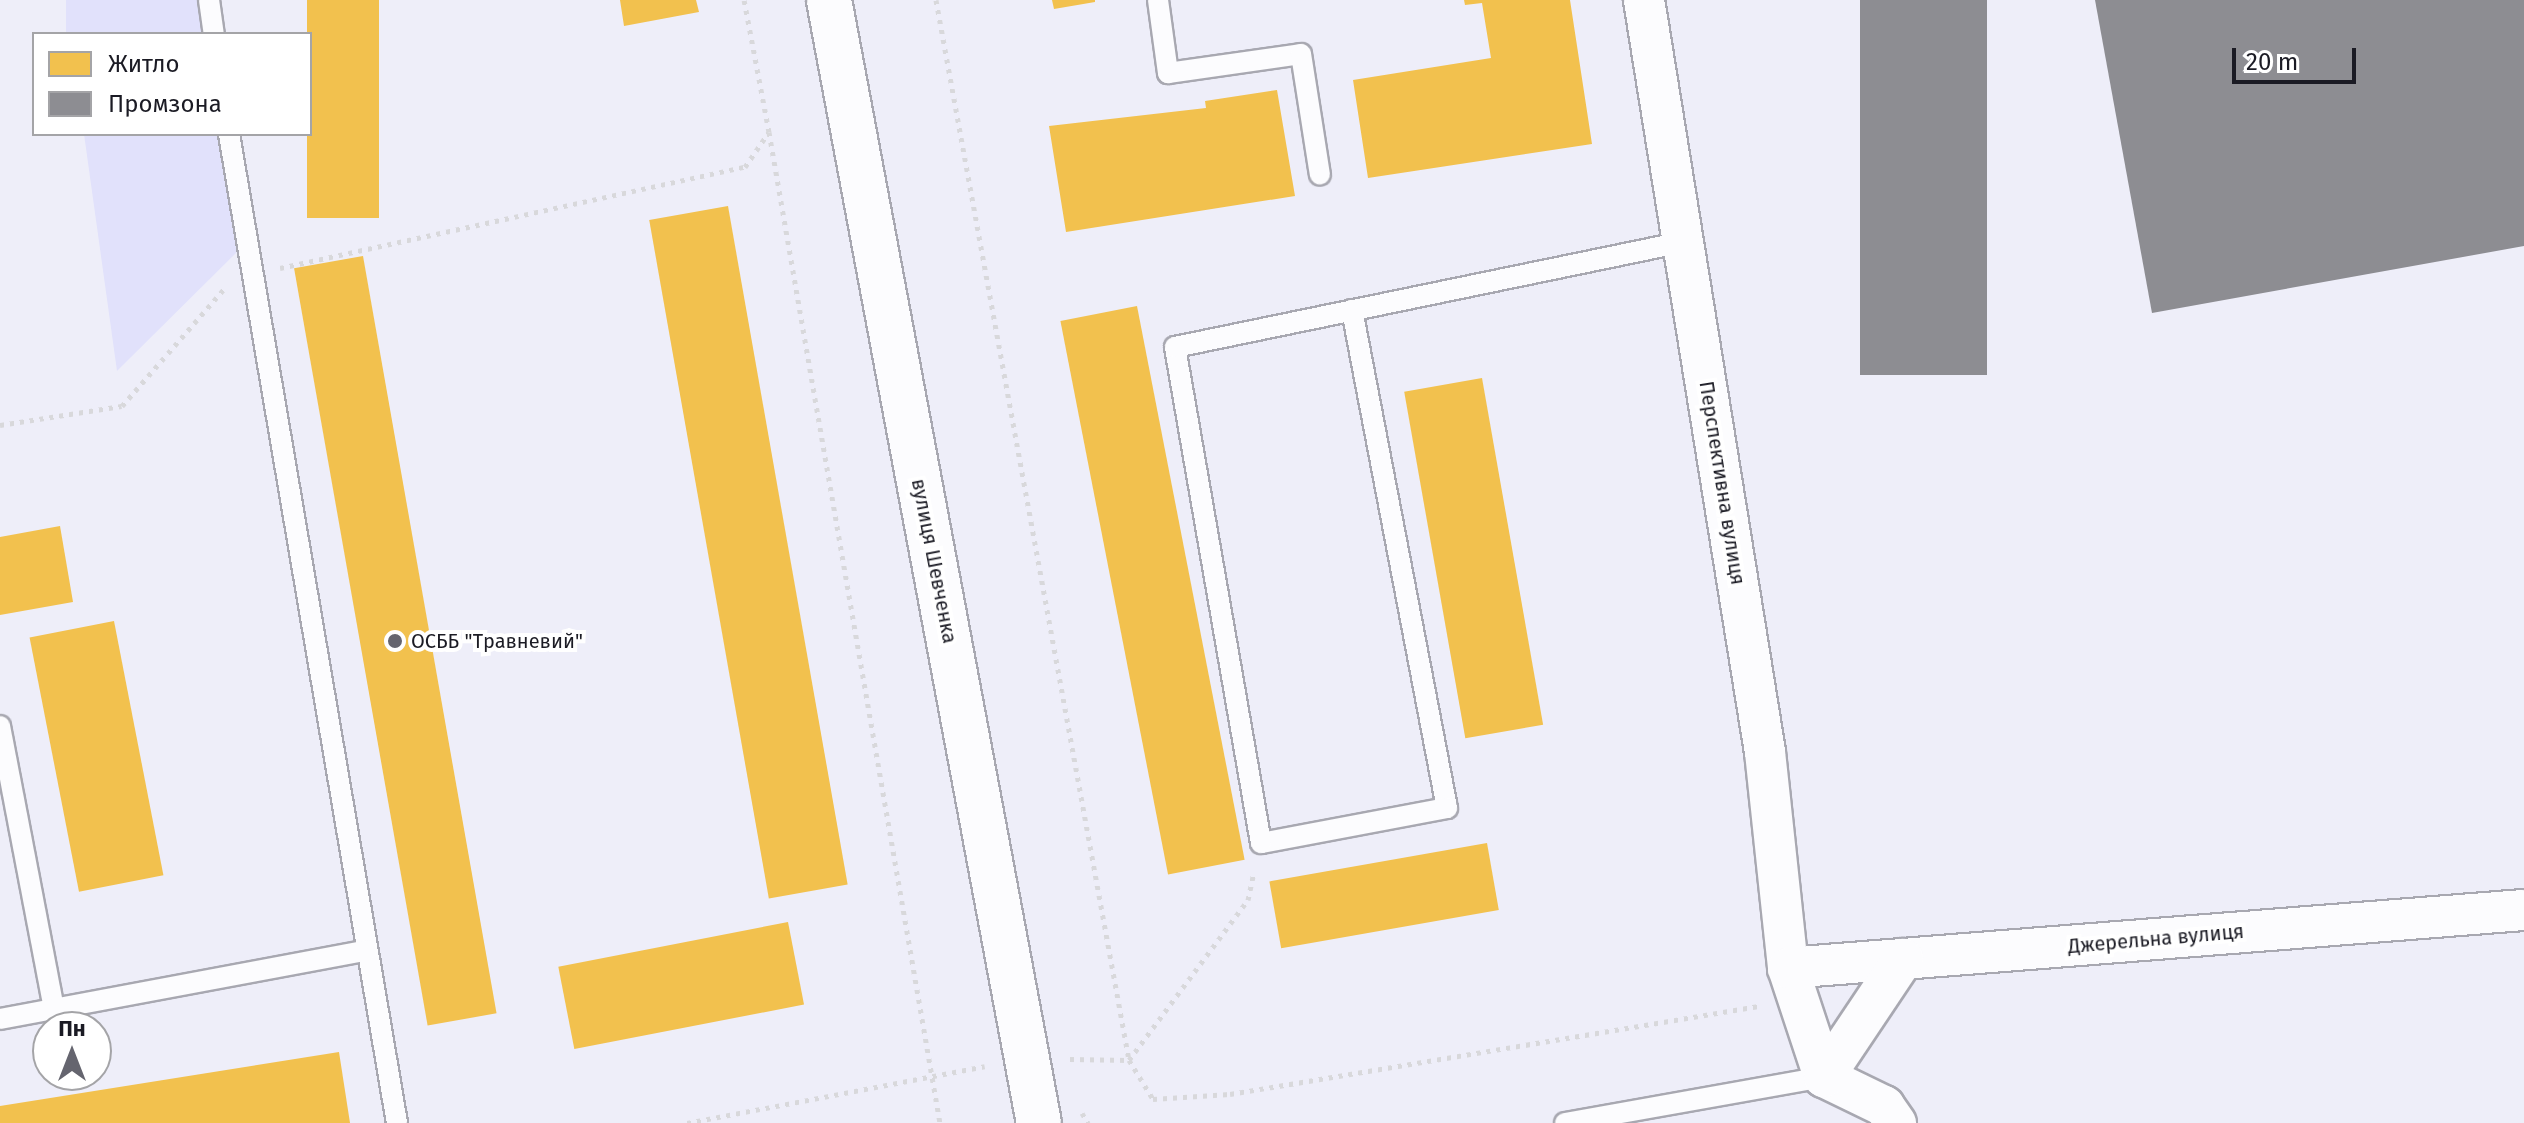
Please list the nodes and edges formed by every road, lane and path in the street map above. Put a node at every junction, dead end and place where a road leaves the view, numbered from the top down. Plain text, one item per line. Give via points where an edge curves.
1 (209, 0) edge
2 (744, 0) edge
3 (829, 0) edge
4 (936, 0) edge
5 (1158, 0) edge
6 (1644, 0) edge
7 (214, 32) edge
8 (769, 132) junction
9 (229, 136) edge
10 (1320, 175) dead end
11 (1683, 242) junction
12 (269, 270) dead end
13 (234, 278) dead end
14 (1352, 310) junction
15 (0, 425) edge
16 (0, 726) edge
17 (1261, 843) junction
18 (2524, 910) edge
19 (367, 950) junction
20 (1903, 959) junction
21 (1793, 984) junction
22 (54, 1009) junction
23 (0, 1019) edge
24 (1028, 1058) junction
25 (1129, 1060) junction
26 (1824, 1077) junction
27 (397, 1123) edge
28 (687, 1123) edge
29 (940, 1123) edge
30 (1039, 1123) edge
31 (1565, 1123) edge
32 (1896, 1123) edge

1 - 7 lane
2 - 8 path
3 - 24 street, вулиця Шевченка
4 - 25 path
5 - 10 lane via 1168,73 1301,54
6 - 11 street, Перспективна вулиця
8 - 12 path via 745,167
8 - 29 path
9 - 19 lane
11 - 14 lane
11 - 21 street, Перспективна вулиця via 1765,752
13 - 15 path via 122,406
14 - 17 lane via 1175,347
14 - 17 lane via 1447,808
16 - 22 lane
17 - 25 path via 1248,900
18 - 20 street, Джерельна вулиця
19 - 22 lane
19 - 27 lane
20 - 21 street, Джерельна вулиця
20 - 26 street
21 - 25 path via 1230,1094 1153,1099
21 - 26 street, Перспективна вулиця
22 - 23 lane
24 - 25 path
24 - 28 path
24 - 30 street, вулиця Шевченка
26 - 31 lane
26 - 32 street via 1884,1106

